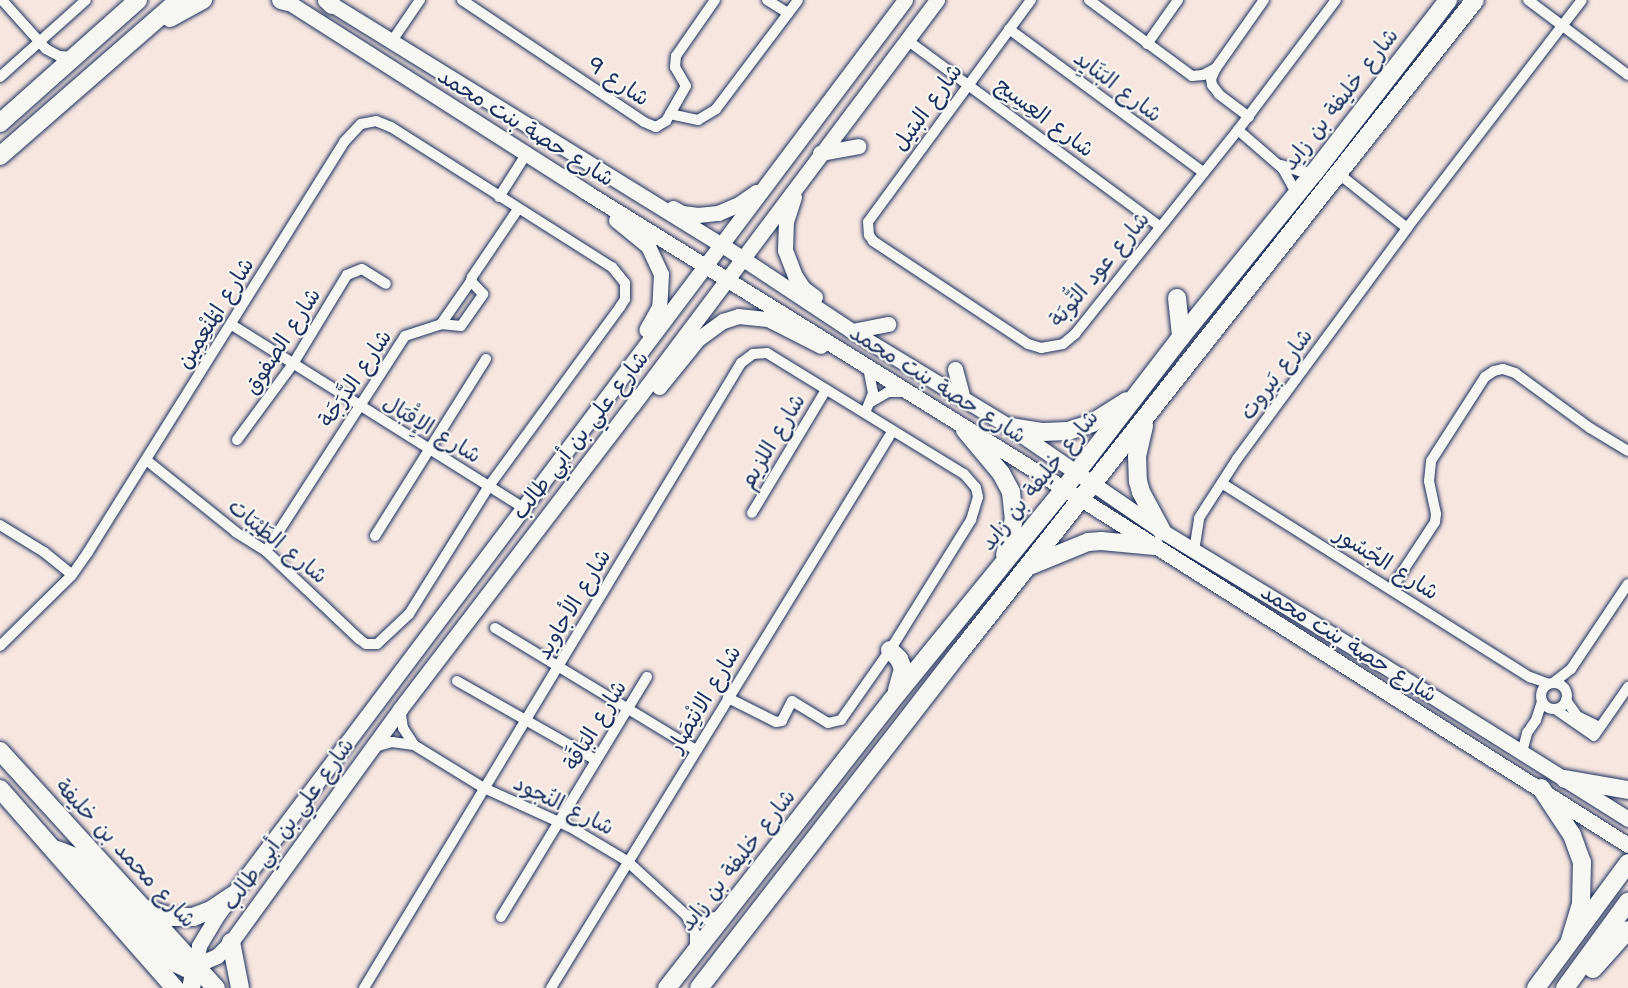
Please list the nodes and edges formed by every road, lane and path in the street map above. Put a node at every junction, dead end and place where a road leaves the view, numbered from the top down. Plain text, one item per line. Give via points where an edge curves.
1 (2, 0) edge
2 (86, 0) edge
3 (138, 0) edge
4 (164, 0) edge
5 (179, 0) edge
6 (203, 0) edge
7 (420, 0) edge
8 (462, 0) edge
9 (715, 0) edge
10 (767, 0) edge
11 (798, 0) edge
12 (905, 0) edge
13 (937, 0) edge
14 (1031, 0) edge
15 (1089, 0) edge
16 (1178, 0) edge
17 (1264, 0) edge
18 (1336, 0) edge
19 (1448, 0) edge
20 (1475, 0) edge
21 (1528, 0) edge
22 (1582, 0) edge
23 (285, 1) edge
24 (328, 2) edge
25 (788, 13) junction
26 (1561, 27) junction
27 (1009, 29) junction
28 (132, 39) junction
29 (907, 40) junction
30 (392, 41) junction
31 (1147, 44) junction
32 (42, 46) junction
33 (74, 57) junction
34 (1216, 68) junction
35 (1628, 75) edge
36 (0, 77) edge
37 (51, 78) junction
38 (86, 80) junction
39 (967, 84) junction
40 (670, 114) junction
41 (1248, 117) junction
42 (0, 123) edge
43 (813, 123) junction
44 (1238, 130) junction
45 (858, 146) dead end
46 (526, 153) junction
47 (820, 153) junction
48 (0, 156) edge
49 (1278, 164) junction
50 (1204, 173) junction
51 (1314, 173) junction
52 (1339, 174) junction
53 (622, 185) junction
54 (798, 185) junction
55 (586, 192) junction
56 (1297, 194) junction
57 (499, 197) junction
58 (518, 209) junction
59 (1160, 226) junction
60 (1407, 228) junction
61 (873, 241) joint
62 (722, 245) junction
63 (742, 259) junction
64 (706, 264) junction
65 (728, 278) junction
66 (471, 281) junction
67 (386, 284) dead end
68 (1177, 298) dead end
69 (441, 324) junction
70 (888, 324) dead end
71 (232, 325) junction
72 (852, 331) junction
73 (1181, 338) junction
74 (847, 354) junction
75 (486, 359) dead end
76 (293, 364) junction
77 (867, 367) junction
78 (955, 369) dead end
79 (614, 386) junction
80 (826, 390) junction
81 (1141, 392) junction
82 (908, 393) junction
83 (963, 398) junction
84 (871, 402) junction
85 (358, 406) junction
86 (632, 406) junction
87 (865, 413) junction
88 (1147, 417) junction
89 (1010, 427) junction
90 (966, 429) junction
91 (892, 432) junction
92 (237, 440) dead end
93 (429, 450) junction
94 (1628, 451) edge
95 (146, 460) junction
96 (1076, 473) junction
97 (1223, 484) junction
98 (1094, 485) junction
99 (489, 486) junction
100 (1064, 489) junction
101 (1081, 499) junction
102 (522, 507) junction
103 (752, 513) dead end
104 (0, 525) edge
105 (375, 536) dead end
106 (1158, 538) junction
107 (1194, 551) junction
108 (266, 552) junction
109 (1002, 564) junction
110 (1026, 568) junction
111 (72, 574) junction
112 (1628, 584) edge
113 (1391, 589) junction
114 (495, 628) dead end
115 (384, 639) joint
116 (940, 642) junction
117 (0, 646) edge
118 (891, 647) junction
119 (558, 666) junction
120 (1571, 669) junction
121 (1530, 676) junction
122 (647, 677) dead end
123 (457, 681) dead end
124 (1551, 683) junction
125 (1628, 687) edge
126 (1566, 695) junction
127 (728, 698) junction
128 (892, 700) junction
129 (1547, 703) junction
130 (628, 708) junction
131 (400, 709) junction
132 (526, 720) junction
133 (1597, 731) junction
134 (1527, 733) junction
135 (1508, 743) junction
136 (414, 744) junction
137 (370, 748) junction
138 (696, 750) junction
139 (0, 751) edge
140 (1522, 752) junction
141 (596, 760) junction
142 (1565, 779) junction
143 (484, 788) junction
144 (1541, 788) junction
145 (0, 789) edge
146 (1628, 790) edge
147 (1628, 819) edge
148 (559, 821) junction
149 (1628, 845) edge
150 (52, 849) junction
151 (627, 861) junction
152 (1628, 863) edge
153 (233, 894) junction
154 (1628, 902) edge
155 (144, 908) junction
156 (727, 913) junction
157 (686, 915) junction
158 (501, 917) dead end
159 (1628, 930) edge
160 (1570, 941) junction
161 (231, 942) junction
162 (695, 953) junction
163 (196, 965) junction
164 (175, 988) edge
165 (191, 988) edge
166 (216, 988) edge
167 (240, 988) edge
168 (364, 988) edge
169 (551, 988) edge
170 (667, 988) edge
171 (699, 988) edge
172 (1536, 988) edge
173 (1565, 988) edge
174 (1575, 988) edge

1 - 32 street
2 - 32 street
3 - 33 main road
4 - 38 main road via 106,51
5 - 28 main road
6 - 28 main road
7 - 30 street
8 - 40 street, شارع 9 via 644,122 660,126
9 - 40 street, شارع 9 via 676,56 675,67 686,86
10 - 25 street
11 - 25 street
12 - 43 main road, شارع علي بن أبي طالب
13 - 29 main road, شارع علي بن أبي طالب
14 - 27 street, شارع البتيل
15 - 31 street
16 - 31 street
17 - 34 street
18 - 41 street, شارع عود التُّوبَة
19 - 51 main road, شارع خليفة بن زايد
20 - 52 main road, شارع خليفة بن زايد
21 - 26 street
22 - 26 street, شارع بَيروت
23 - 46 main road, شارع حصة بنت محمد
24 - 30 main road, شارع حصة بنت محمد
25 - 40 street via 710,115 692,120
26 - 35 street
26 - 60 street, شارع بَيروت
27 - 39 street, شارع البتيل
27 - 50 street, شارع البَنَايِد
28 - 38 main road
29 - 39 street, شارع العِسِيج
29 - 47 main road, شارع علي بن أبي طالب
30 - 53 main road, شارع حصة بنت محمد
31 - 34 street via 1192,76
32 - 33 street via 59,56
32 - 36 street
32 - 37 street via 50,61
33 - 37 main road
34 - 41 street via 1211,79 1215,90
37 - 42 main road
38 - 48 main road
39 - 59 street, شارع العِسِيج
39 - 61 street, شارع البتيل via 868,222
41 - 44 street, شارع عود التُّوبَة
43 - 53 main road via 755,193 718,213 682,213 642,189
43 - 62 main road, شارع علي بن أبي طالب
44 - 49 street
44 - 50 street, شارع عود التُّوبَة
45 - 47 main road
46 - 55 main road, شارع حصة بنت محمد
46 - 57 street
47 - 54 main road, شارع علي بن أبي طالب
49 - 51 street
49 - 56 street
50 - 59 street, شارع عود التُّوبَة
51 - 56 main road, شارع خليفة بن زايد
52 - 60 street
52 - 88 main road, شارع خليفة بن زايد
53 - 62 main road, شارع حصة بنت محمد
54 - 63 main road, شارع علي بن أبي طالب
54 - 72 main road via 786,221 789,262 803,288 836,311
55 - 64 main road, شارع حصة بنت محمد
55 - 79 main road via 595,205 648,246 661,274 659,307 624,362
56 - 73 main road, شارع خليفة بن زايد
57 - 58 street, شارع المُنْعِمِين
57 - 71 street, شارع المُنْعِمِين via 391,127 376,121 361,124 345,141
58 - 66 street
58 - 99 street, شارع المُنْعِمِين via 612,267 622,277 626,291 620,307
59 - 61 street, شارع عود التُّوبَة via 1069,339 1048,348 1028,344
60 - 97 street, شارع بَيروت via 1237,459
62 - 63 main road, شارع حصة بنت محمد
62 - 64 main road, شارع علي بن أبي طالب
63 - 65 main road, شارع علي بن أبي طالب
63 - 72 main road, شارع حصة بنت محمد
64 - 65 main road, شارع حصة بنت محمد
64 - 79 main road, شارع علي بن أبي طالب
65 - 74 main road, شارع حصة بنت محمد
65 - 86 main road, شارع علي بن أبي طالب
66 - 69 street
66 - 69 street, شارع الدَّرَجَة via 483,294 463,324
67 - 76 street, شارع الصفوق via 362,268 347,275
68 - 73 main road
69 - 85 street, شارع الدَّرَجَة via 405,336
70 - 72 main road
71 - 76 street, شارع الإِقْبَال
71 - 95 street, شارع المُنْعِمِين
72 - 83 main road, شارع حصة بنت محمد
73 - 81 main road, شارع خليفة بن زايد
74 - 77 main road, شارع حصة بنت محمد
74 - 86 main road via 815,345 768,319 738,316 723,321 698,339 658,388
75 - 93 street
76 - 85 street, شارع الإِقْبَال
76 - 92 street, شارع الصفوق
77 - 82 main road, شارع حصة بنت محمد
77 - 84 street via 873,384
78 - 83 main road
79 - 102 main road, شارع علي بن أبي طالب
80 - 87 street, شارع الأجاويد
80 - 103 street, شارع اللزيم
80 - 119 street, شارع الأجاويد via 767,353 753,354 741,363
81 - 89 main road via 1092,423 1068,431
81 - 96 main road, شارع خليفة بن زايد
82 - 84 street via 888,392
82 - 90 main road, شارع حصة بنت محمد
83 - 89 main road, شارع حصة بنت محمد
84 - 87 street
85 - 93 street, شارع الإِقْبَال
85 - 108 street, شارع الدَّرَجَة
86 - 131 main road, شارع علي بن أبي طالب
87 - 91 street, شارع الأجاويد
88 - 98 main road, شارع خليفة بن زايد
88 - 106 main road via 1136,468
89 - 96 main road, شارع حصة بنت محمد
90 - 100 main road, شارع حصة بنت محمد
90 - 109 main road via 1001,473 1014,505 1013,530
91 - 118 street, شارع الأجاويد via 964,474 978,497 971,520
91 - 127 street, شارع الانْتِصَار
93 - 99 street, شارع الإِقْبَال
93 - 105 street
94 - 113 street via 1585,425 1515,373 1503,369 1490,373 1431,461 1429,481 1435,522
95 - 108 street, شارع الطَيْبَات
95 - 111 street, شارع المُنْعِمِين
96 - 98 main road, شارع حصة بنت محمد
96 - 100 main road, شارع خليفة بن زايد
97 - 107 street, شارع بَيروت via 1196,526
97 - 113 street, شارع الجُسُور
98 - 101 main road, شارع خليفة بن زايد
98 - 106 main road, شارع حصة بنت محمد
99 - 102 street, شارع الإِقْبَال
99 - 115 street, شارع المُنْعِمِين via 409,614
100 - 101 main road, شارع حصة بنت محمد
100 - 109 main road, شارع خليفة بن زايد
101 - 106 main road, شارع حصة بنت محمد
101 - 110 main road, شارع خليفة بن زايد
102 - 153 main road, شارع علي بن أبي طالب
104 - 111 street
106 - 107 main road, شارع حصة بنت محمد
106 - 110 main road via 1088,542
106 - 144 main road, شارع حصة بنت محمد via 1242,603
107 - 135 main road, شارع حصة بنت محمد
108 - 115 street, شارع الطَيْبَات via 359,639 371,645
109 - 116 main road, شارع خليفة بن زايد
110 - 171 main road, شارع خليفة بن زايد
111 - 117 street, شارع المُنْعِمِين
112 - 120 street
113 - 121 street, شارع الجُسُور
114 - 119 street
116 - 118 main road via 912,652
116 - 128 main road, شارع خليفة بن زايد
118 - 127 street, شارع الأجاويد via 838,722 825,722 792,701 782,721 776,722
118 - 128 main road via 903,669
119 - 130 street
119 - 132 street, شارع الأجاويد
120 - 124 street
120 - 126 street
121 - 124 street, شارع الجُسُور
121 - 129 street, شارع الجُسُور
122 - 130 street, شارع البَاقَة
123 - 132 street
124 - 126 street, شارع الجُسُور via 1561,684
124 - 129 street
125 - 133 street
126 - 129 street via 1562,706
126 - 133 street via 1577,716
127 - 138 street, شارع الانْتِصَار
128 - 156 main road, شارع خليفة بن زايد
129 - 133 street, شارع الجُسُور
129 - 134 street
130 - 138 street
130 - 141 street, شارع البَاقَة
131 - 136 street via 403,728
131 - 137 main road, شارع علي بن أبي طالب
132 - 141 street
132 - 143 street, شارع الأجاويد
134 - 135 street
134 - 140 street
135 - 140 main road, شارع حصة بنت محمد
136 - 137 street via 392,742
136 - 143 street, شارع النُجود
137 - 161 main road, شارع علي بن أبي طالب
138 - 151 street, شارع الانْتِصَار
139 - 155 main road, شارع محمد بن خليفة
140 - 142 main road, شارع حصة بنت محمد
141 - 148 street, شارع البَاقَة
142 - 146 main road
142 - 147 main road, شارع حصة بنت محمد
143 - 148 street, شارع النُجود
143 - 168 street, شارع الأجاويد
144 - 149 main road, شارع حصة بنت محمد
144 - 160 main road via 1572,835 1582,862 1581,904
145 - 150 main road
148 - 151 street, شارع النُجود
148 - 158 street, شارع البَاقَة
150 - 163 main road via 67,852 82,864 173,962 186,968
150 - 164 main road
151 - 157 street, شارع النُجود
151 - 169 street, شارع الانْتِصَار
152 - 160 main road
153 - 155 main road via 193,917 171,917
153 - 163 main road, شارع علي بن أبي طالب via 198,946
154 - 173 main road
155 - 163 main road, شارع محمد بن خليفة
156 - 157 street via 706,919
156 - 162 main road, شارع خليفة بن زايد
157 - 162 street, شارع النُجود via 695,933
159 - 174 main road
160 - 172 main road
161 - 163 main road, شارع علي بن أبي طالب via 218,956
161 - 167 main road
162 - 170 main road, شارع خليفة بن زايد
163 - 165 main road
163 - 166 main road, شارع محمد بن خليفة

